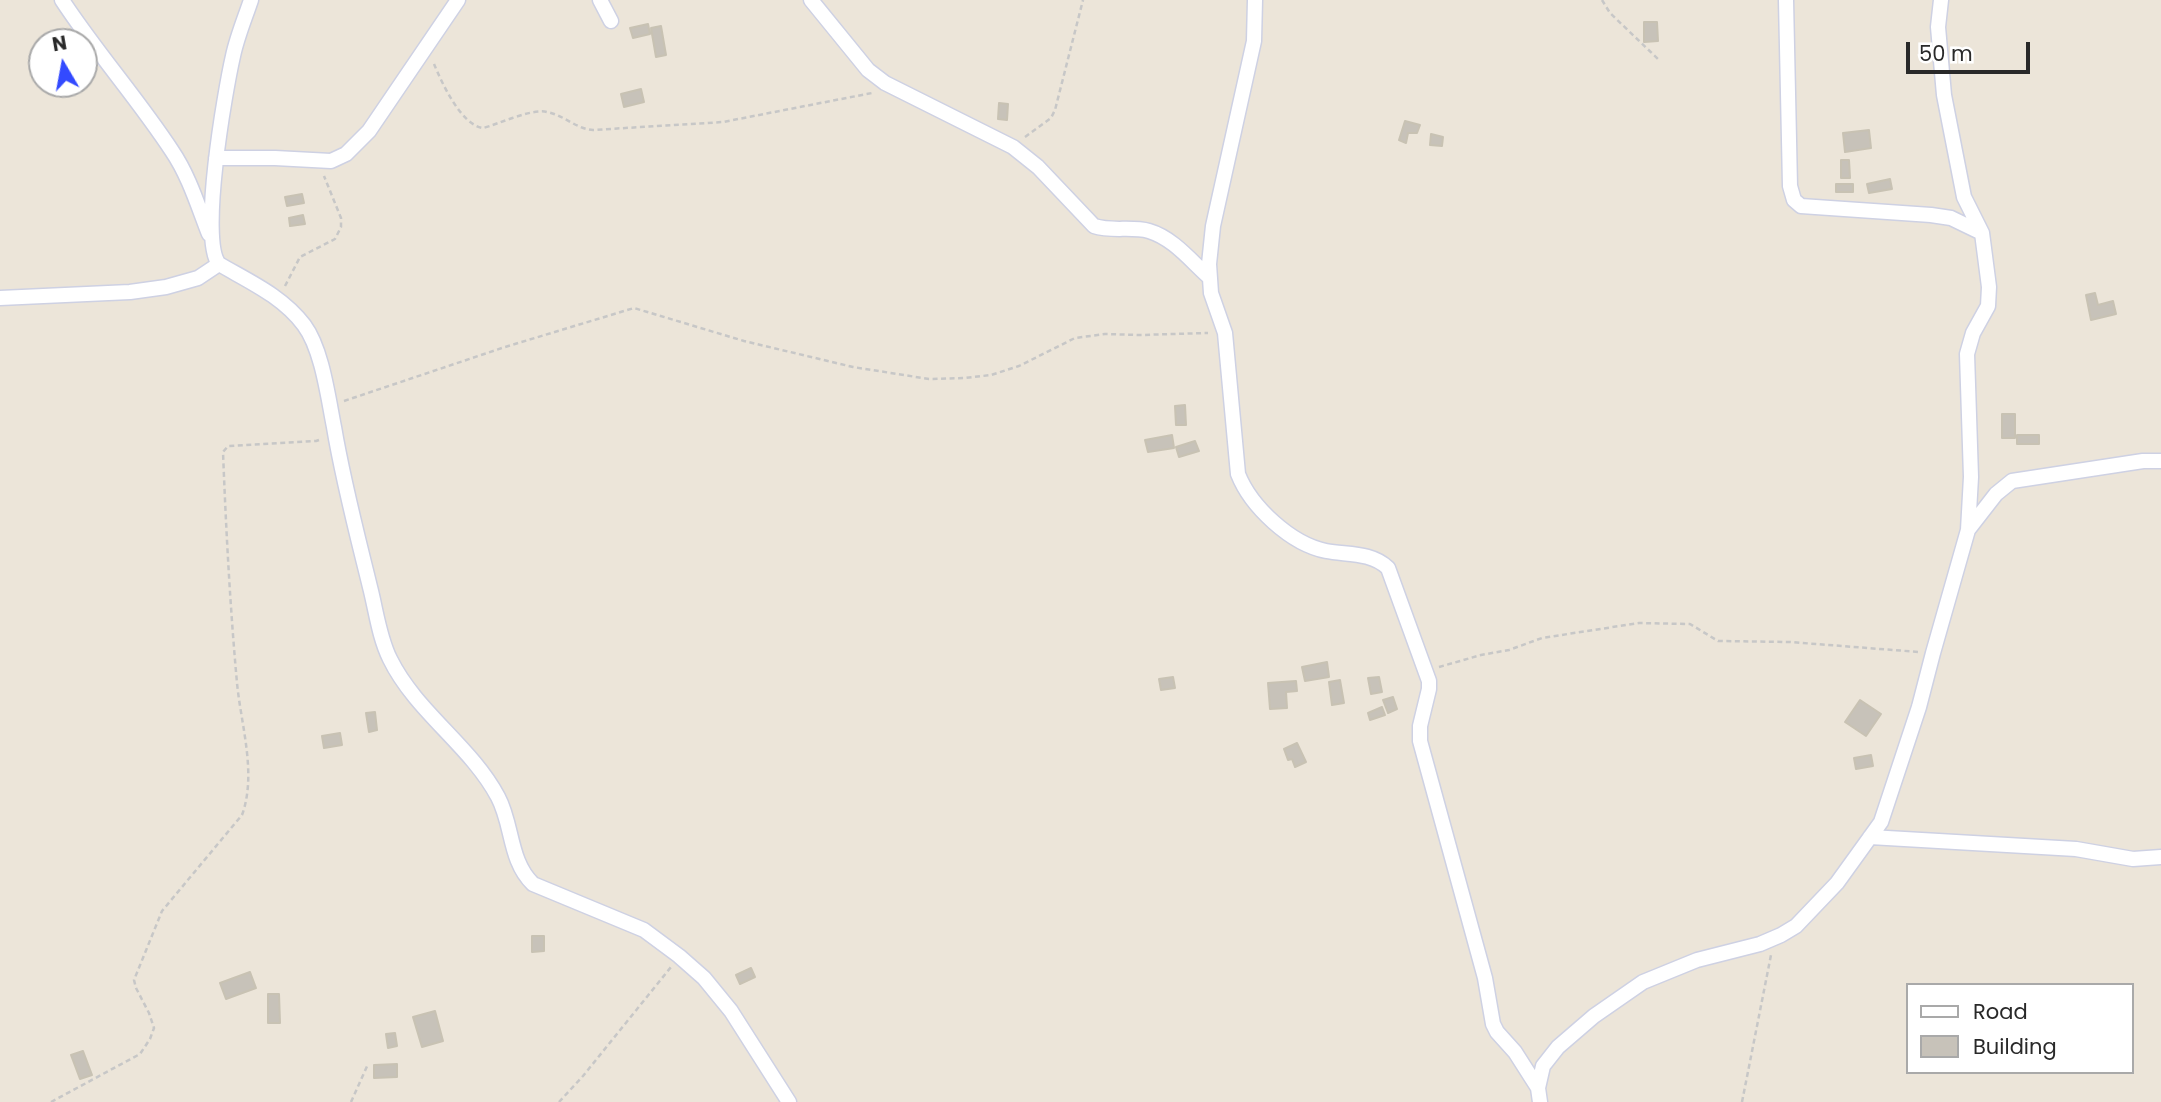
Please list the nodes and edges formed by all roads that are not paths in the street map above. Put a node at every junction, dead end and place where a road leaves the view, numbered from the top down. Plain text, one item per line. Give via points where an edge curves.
1 (62, 0) edge
2 (251, 0) edge
3 (458, 0) edge
4 (600, 0) edge
5 (811, 0) edge
6 (1255, 0) edge
7 (1786, 0) edge
8 (1941, 0) edge
9 (611, 21) dead end
10 (216, 158) junction
11 (1982, 233) junction
12 (211, 240) junction
13 (219, 264) junction
14 (1209, 277) junction
15 (0, 298) edge
16 (2161, 461) edge
17 (1968, 530) junction
18 (1870, 837) junction
19 (2161, 857) edge
20 (1539, 1095) edge
21 (789, 1102) edge

1 - 12 street via 173,152
2 - 10 street via 233,55
3 - 10 street via 369,131 346,154 331,161
4 - 9 street
5 - 14 street via 868,70 885,83 1013,146 1094,226 1148,231 1171,242
6 - 14 street via 1254,41 1213,226
7 - 11 street via 1794,200 1801,206 1951,218
8 - 11 street via 1938,27 1944,95 1964,197
10 - 12 street
11 - 17 street via 1989,287 1988,306 1967,354
12 - 13 street
13 - 15 street via 198,278 166,287
13 - 21 street via 284,302 306,327 331,406 390,658 499,799 522,871 533,884 644,930 679,956 731,1011
14 - 20 street via 1225,333 1241,484 1285,534 1323,551 1373,557 1388,568 1425,671 1429,689 1420,741 1485,978 1493,1024
16 - 17 street via 2012,481
17 - 18 street via 1919,707 1881,822
18 - 19 street via 2076,849 2133,859
18 - 20 street via 1837,883 1796,926 1760,944 1697,960 1643,982 1594,1016 1543,1066

